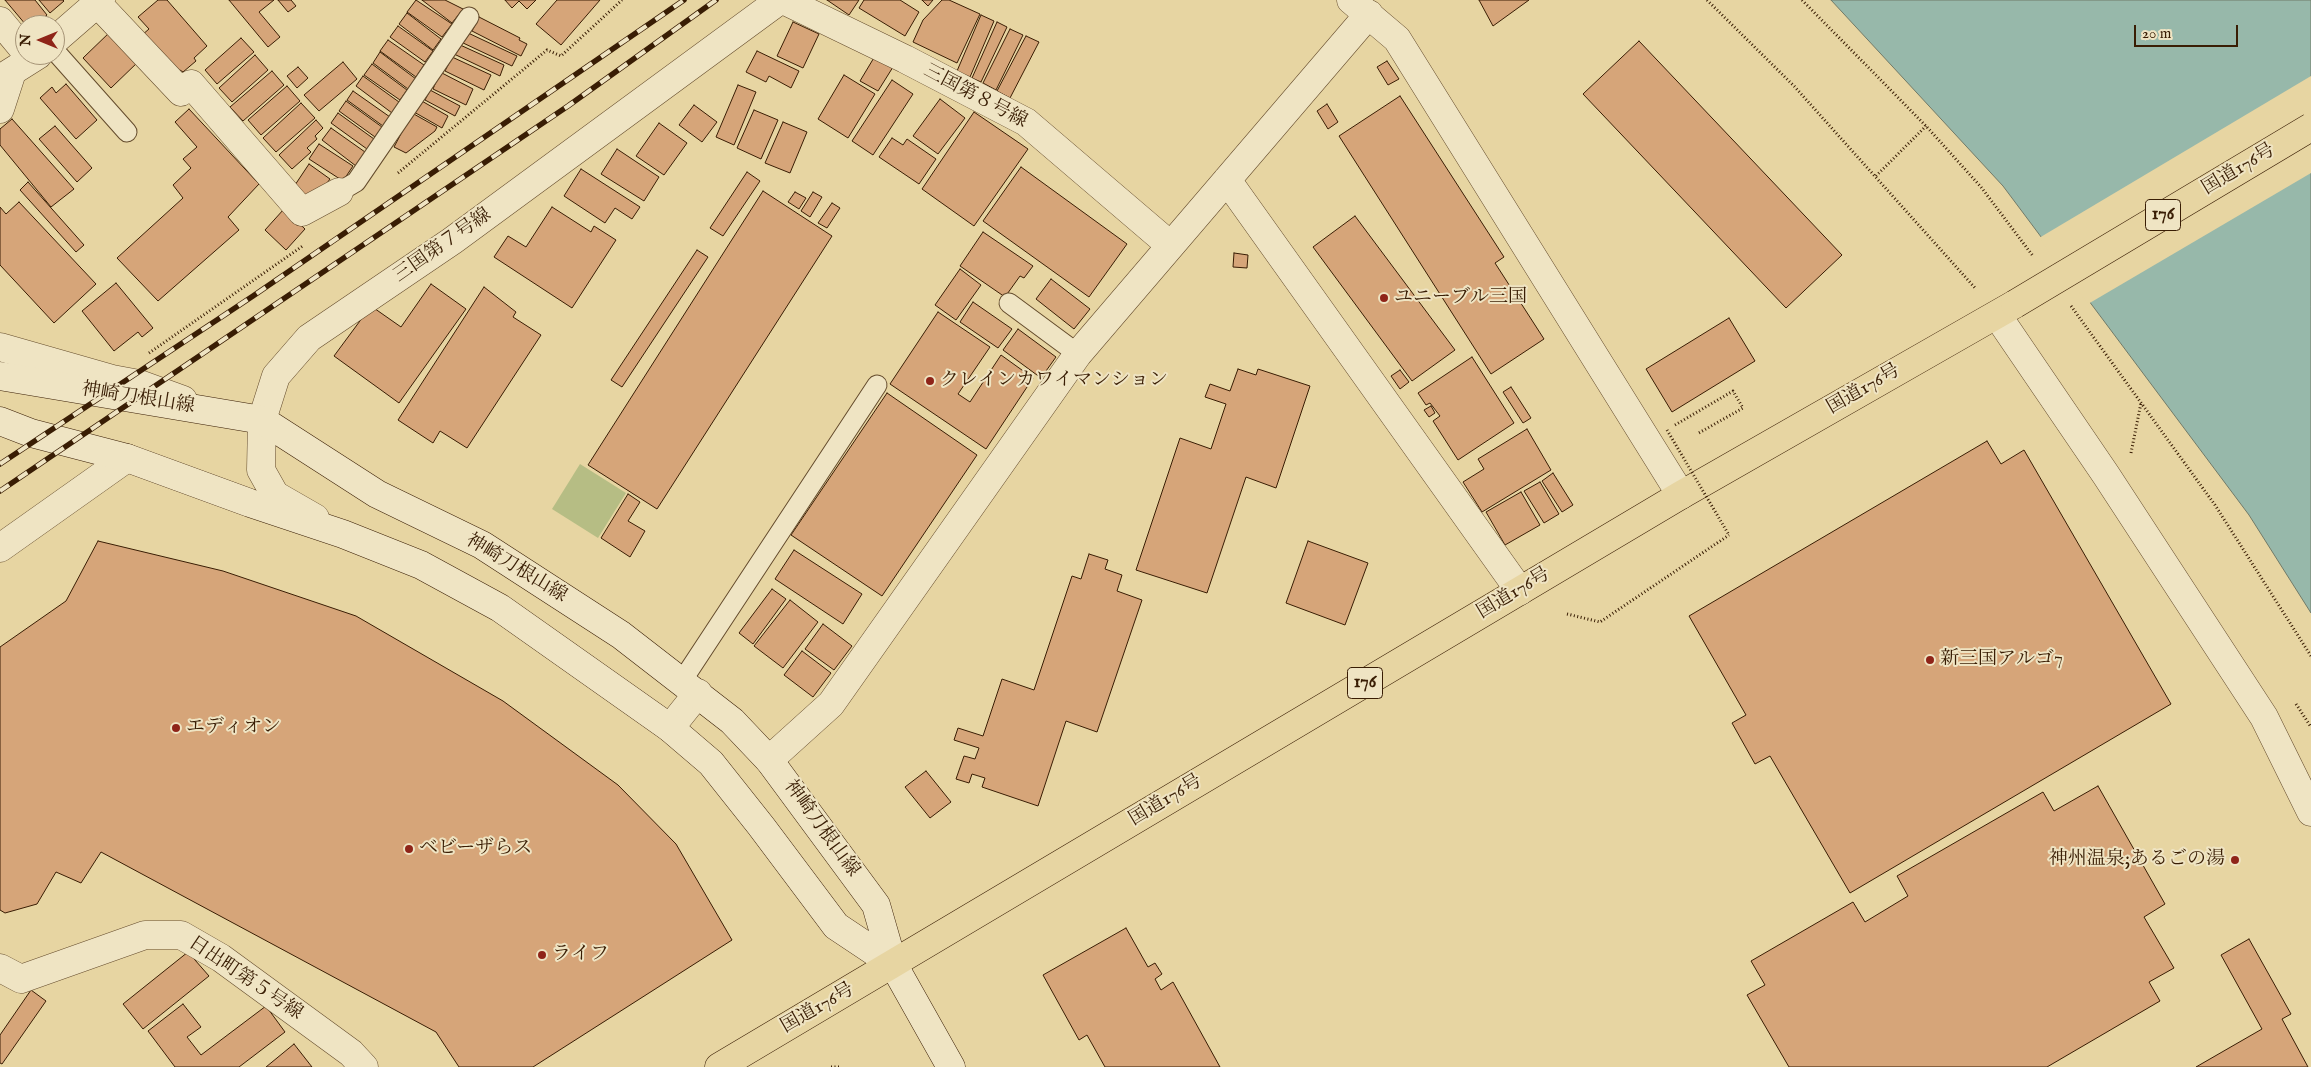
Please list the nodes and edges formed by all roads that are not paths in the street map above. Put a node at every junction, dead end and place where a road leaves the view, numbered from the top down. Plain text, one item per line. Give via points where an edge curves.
1 (781, 0) edge
2 (99, 2) edge
3 (1360, 7) edge
4 (468, 17) dead end
5 (0, 21) edge
6 (65, 31) edge
7 (15, 43) edge
8 (24, 65) edge
9 (34, 65) edge
10 (0, 109) edge
11 (2311, 126) edge
12 (127, 132) dead end
13 (1228, 180) junction
14 (339, 192) joint
15 (1170, 245) junction
16 (1009, 303) dead end
17 (2006, 309) junction
18 (0, 347) edge
19 (1078, 354) junction
20 (0, 376) edge
21 (877, 385) dead end
22 (218, 412) junction
23 (262, 420) junction
24 (0, 421) edge
25 (31, 432) junction
26 (0, 438) edge
27 (127, 458) junction
28 (1681, 495) junction
29 (344, 534) junction
30 (0, 548) edge
31 (1520, 591) junction
32 (690, 687) junction
33 (670, 728) junction
34 (769, 760) junction
35 (2311, 812) edge
36 (893, 964) junction
37 (0, 968) edge
38 (364, 1067) edge
39 (719, 1067) edge
40 (952, 1067) edge

1 - 15 street, 三国第８号線 via 1026,122
1 - 23 street, 三国第７号線 via 452,241 309,338 276,376
2 - 6 street
2 - 14 street via 181,92 191,84 302,212
3 - 13 street
3 - 28 street via 1397,39
4 - 14 lane via 384,150 356,182
5 - 7 street
8 - 10 street
9 - 12 lane
11 - 17 highway, 国道176号 / 176, bridge
13 - 15 street
13 - 31 street
15 - 19 street
16 - 19 lane
17 - 28 highway, 国道176号 / 176
17 - 35 street via 2106,475 2264,717
18 - 22 street via 140,384
19 - 34 street via 831,704
20 - 22 street, 神崎刀根山線
21 - 32 lane
22 - 23 street, 神崎刀根山線
23 - 29 street, 三国第７号線 via 261,470 275,495
23 - 32 street, 神崎刀根山線 via 377,494 482,545 621,635
24 - 25 street, 神崎刀根山線
25 - 26 street
25 - 27 street, 神崎刀根山線
27 - 29 street, 神崎刀根山線
27 - 30 street
28 - 31 highway, 国道176号 / 176
29 - 33 street, 神崎刀根山線 via 421,565 500,608
31 - 36 highway, 国道176号 / 176
32 - 33 street
32 - 34 street, 神崎刀根山線 via 732,721
33 - 36 street, 神崎刀根山線 via 710,763 836,926
34 - 36 street, 神崎刀根山線 via 876,905
36 - 39 highway, 国道176号 / 176
36 - 40 street, 神崎刀根山線
37 - 38 street, 日出町第５号線 via 21,979 145,935 181,935 221,958 351,1053

